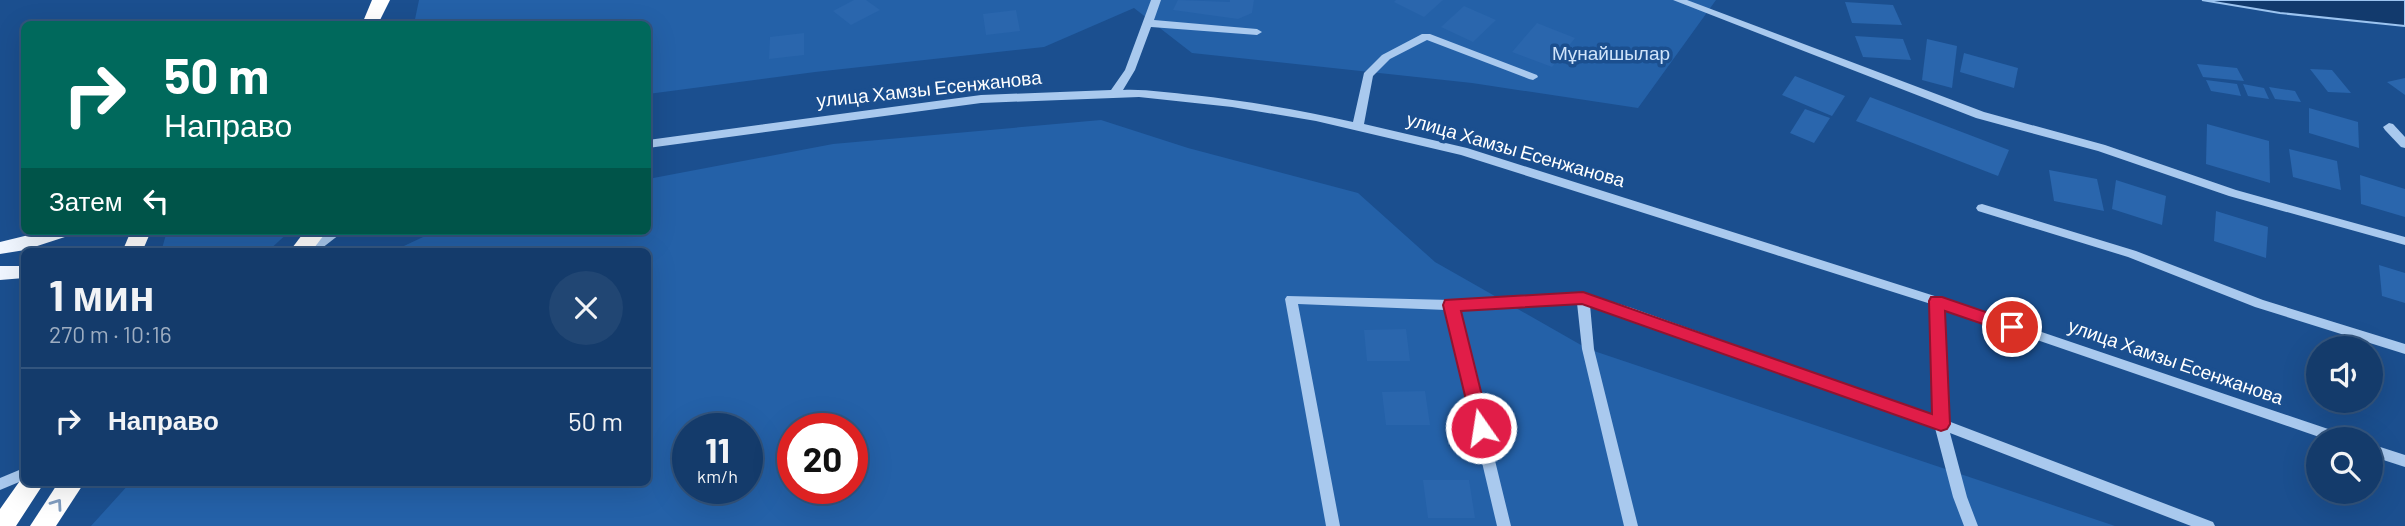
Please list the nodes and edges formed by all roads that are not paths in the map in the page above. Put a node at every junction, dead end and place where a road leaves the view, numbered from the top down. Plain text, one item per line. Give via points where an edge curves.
1 (381, 0) edge
2 (1156, 0) edge
3 (1678, 0) edge
4 (371, 21) edge
5 (1147, 23) junction
6 (1257, 32) dead end
7 (1533, 77) dead end
8 (1115, 93) junction
9 (1358, 127) junction
10 (2389, 127) dead end
11 (651, 144) edge
12 (2405, 144) edge
13 (1982, 208) dead end
14 (53, 235) edge
15 (332, 235) edge
16 (2405, 241) edge
17 (0, 248) edge
18 (314, 248) edge
19 (21, 272) edge
20 (0, 273) edge
21 (1583, 298) junction
22 (1937, 301) junction
23 (1451, 305) junction
24 (2405, 349) edge
25 (1941, 424) junction
26 (2306, 427) edge
27 (2383, 454) edge
28 (2405, 461) edge
29 (21, 475) edge
30 (0, 484) edge
31 (30, 486) edge
32 (70, 486) edge
33 (2177, 520) edge
34 (2, 526) edge
35 (42, 526) edge
36 (1333, 526) edge
37 (1504, 526) edge
38 (1631, 526) edge
39 (1971, 526) edge
40 (2208, 526) edge

1 - 4 highway
2 - 5 street
3 - 16 street via 1980,116
5 - 6 street
5 - 8 street via 1130,70
7 - 9 street via 1426,36 1386,57 1368,75
8 - 9 street, улица Хамзы Есенжанова via 1232,103
8 - 11 street, улица Хамзы Есенжанова via 981,99
9 - 22 street, улица Хамзы Есенжанова via 1463,151
10 - 12 street
13 - 24 street via 2132,254 2259,304
14 - 17 main road
15 - 18 street
19 - 20 main road
21 - 23 street
21 - 25 street
21 - 38 street via 1588,349
22 - 25 street
22 - 26 street, улица Хамзы Есенжанова
23 - 36 street via 1291,299
23 - 37 street
25 - 33 street
25 - 39 street
27 - 28 street
29 - 30 street
31 - 34 highway
35 -> 32 highway
33 - 40 street

